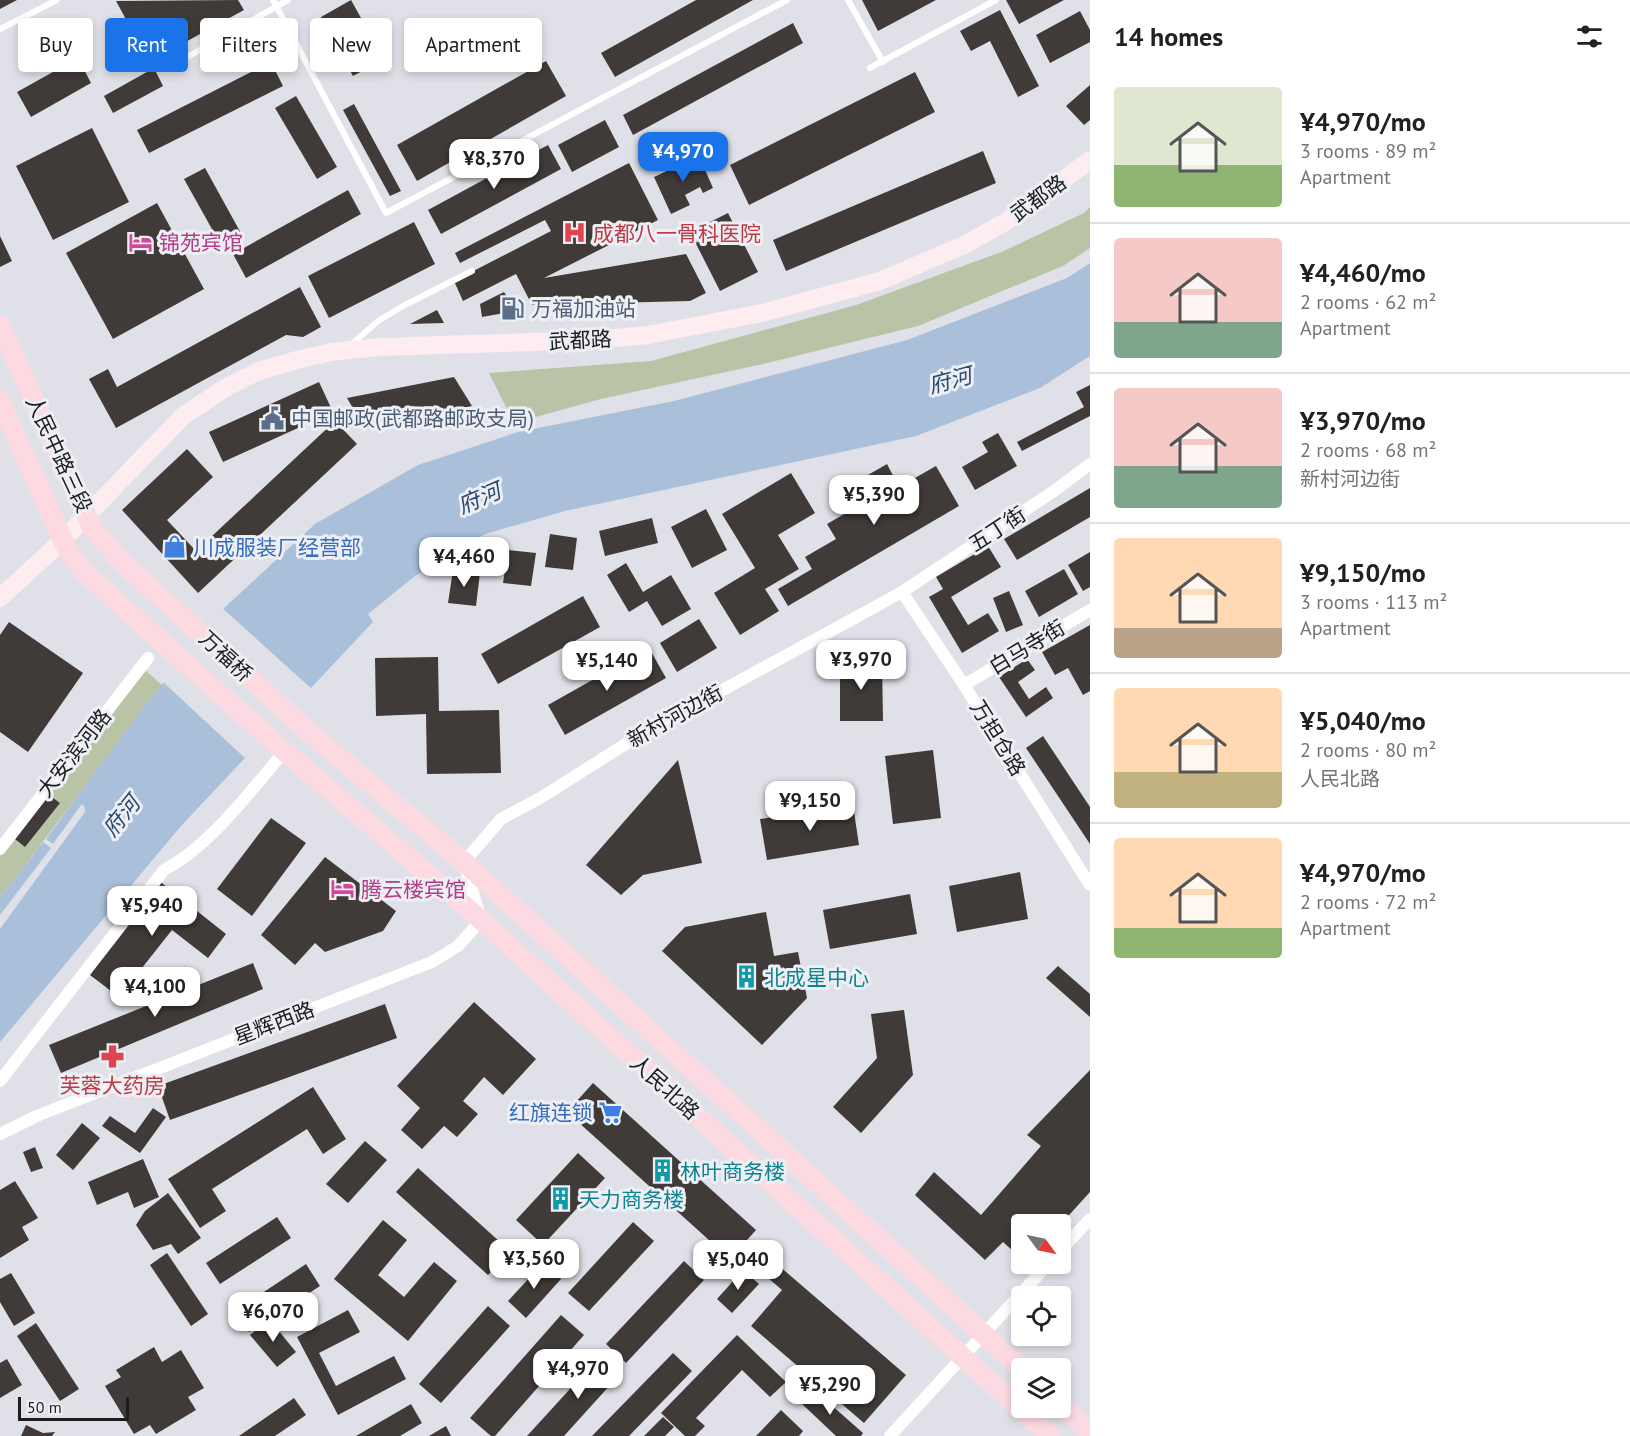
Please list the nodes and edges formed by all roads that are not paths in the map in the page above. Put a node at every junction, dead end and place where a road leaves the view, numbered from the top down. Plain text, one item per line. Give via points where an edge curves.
1 (57, 0) edge
2 (288, 0) edge
3 (787, 0) edge
4 (848, 0) edge
5 (996, 0) edge
6 (275, 3) edge
7 (0, 29) edge
8 (188, 56) edge
9 (883, 62) junction
10 (870, 68) dead end
11 (1090, 160) edge
12 (472, 271) dead end
13 (0, 325) edge
14 (345, 351) junction
15 (0, 401) edge
16 (1090, 464) edge
17 (87, 514) junction
18 (63, 540) junction
19 (135, 572) joint
20 (903, 592) junction
21 (0, 598) edge
22 (115, 600) joint
23 (1090, 610) edge
24 (148, 658) dead end
25 (964, 685) junction
26 (318, 740) joint
27 (280, 747) junction
28 (0, 849) edge
29 (464, 862) junction
30 (1090, 885) edge
31 (481, 921) junction
32 (0, 1081) edge
33 (0, 1134) edge
34 (1090, 1219) edge
35 (1071, 1239) edge
36 (1039, 1274) edge
37 (984, 1335) junction
38 (963, 1357) junction
39 (1011, 1359) edge
40 (1071, 1415) edge
41 (1090, 1432) edge
42 (890, 1436) edge
43 (1050, 1436) edge

1 - 7 lane
2 - 6 lane
3 - 6 lane via 386,213
4 - 9 lane
5 - 9 lane
6 - 8 lane
9 - 10 lane
11 - 14 street, 武都路 via 1006,221 966,244 880,281 762,313 648,335 594,340
12 - 14 lane via 378,321
13 - 17 main road, 人民中路三段
14 - 17 street, 武都路 via 259,371 225,388 183,416
15 - 18 main road, 人民中路三段
16 - 20 street, 五丁街
17 - 18 street, 武都路
17 - 19 main road, 人民中路三段 via 98,535
18 - 21 street, 武都路
18 - 22 main road, 人民中路三段 via 87,575
19 - 26 main road, 万福桥
20 - 25 street, 万担仓路
20 - 29 street, 新村河边街 via 635,738 501,819
22 - 27 main road, 万福桥
23 - 25 street, 白马寺街
24 - 28 street, 大安滨河路
25 - 30 street, 万担仓路
26 - 29 main road, 人民北路
27 - 31 main road, 人民北路
27 - 32 street via 212,833 183,860 164,870
29 - 31 street
29 - 37 main road, 人民北路
31 - 33 street, 星辉西路 via 458,946 432,962 39,1115
31 - 38 main road, 人民北路
34 - 35 street
36 - 37 street
37 - 38 street
37 - 39 main road, 人民北路
38 - 42 street
38 - 43 main road, 人民北路
40 - 41 main road

